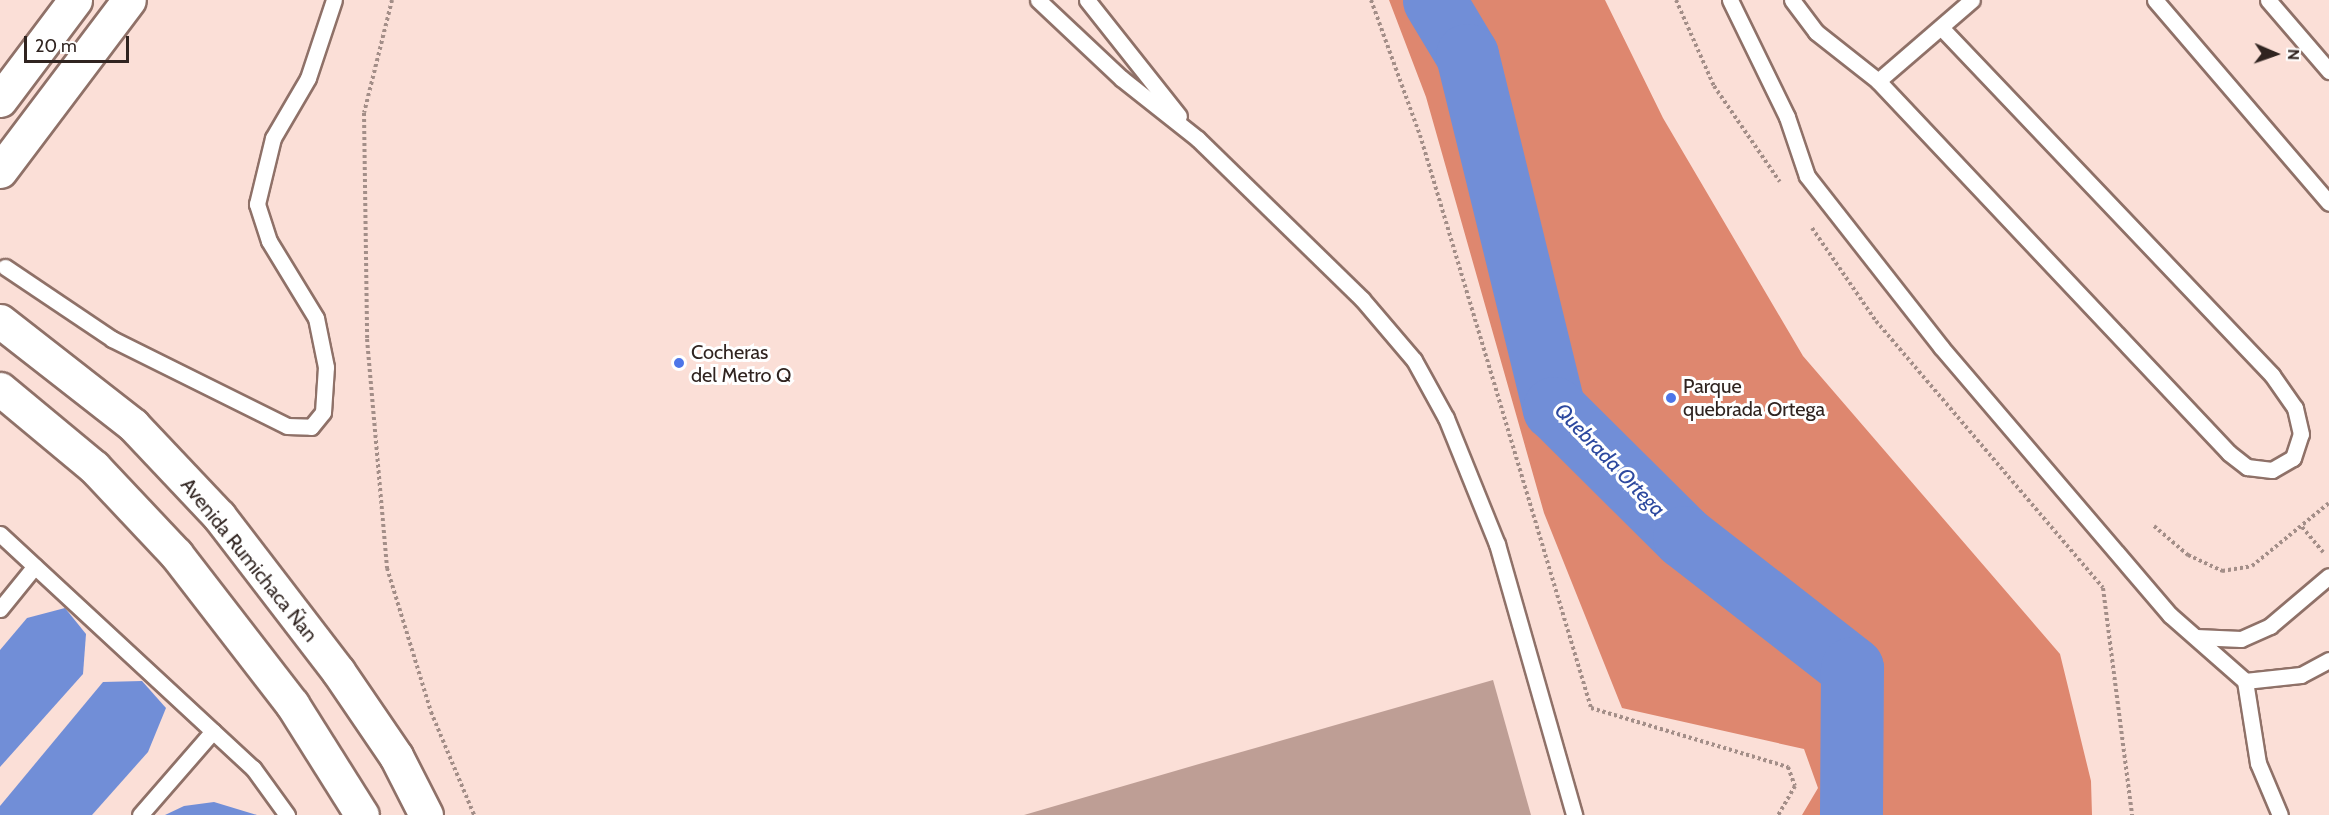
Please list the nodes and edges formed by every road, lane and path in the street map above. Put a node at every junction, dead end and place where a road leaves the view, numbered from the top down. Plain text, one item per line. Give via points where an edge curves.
1 (75, 0) edge
2 (129, 0) edge
3 (334, 0) edge
4 (392, 0) edge
5 (1038, 0) edge
6 (1087, 0) edge
7 (1371, 0) edge
8 (1676, 0) edge
9 (1730, 0) edge
10 (1792, 0) edge
11 (1972, 0) edge
12 (2155, 0) edge
13 (2268, 0) edge
14 (1941, 27) junction
15 (2329, 71) edge
16 (1878, 81) junction
17 (0, 100) edge
18 (1198, 139) junction
19 (0, 171) edge
20 (1788, 194) dead end
21 (2329, 203) edge
22 (1809, 223) dead end
23 (5, 267) dead end
24 (0, 321) edge
25 (0, 389) edge
26 (2329, 503) edge
27 (2154, 526) dead end
28 (2302, 527) junction
29 (0, 534) edge
30 (2329, 558) edge
31 (36, 566) junction
32 (2329, 576) edge
33 (0, 609) edge
34 (2196, 637) junction
35 (2329, 660) edge
36 (2246, 681) junction
37 (213, 731) junction
38 (140, 815) edge
39 (287, 815) edge
40 (362, 815) edge
41 (426, 815) edge
42 (474, 815) edge
43 (1574, 815) edge
44 (1778, 815) edge
45 (2132, 815) edge
46 (2280, 815) edge

1 - 17 main road
2 - 19 main road
3 - 23 lane via 309,78 273,138 257,204 269,241 316,318 326,366 323,412 311,427 287,426 112,339
4 - 42 path via 364,113 367,339 387,568 431,712
5 - 18 lane via 1121,78
6 - 18 lane
7 - 44 path via 1420,135 1591,708 1788,766 1795,786
8 - 20 path via 1714,86
9 - 34 lane via 1787,117 1807,176 1949,356 2170,615
10 - 16 lane via 1816,32
11 - 14 lane
12 - 21 lane
13 - 15 lane
14 - 16 lane
14 - 16 lane via 2272,375 2295,408 2301,434 2293,458 2272,470 2247,467 2229,453
18 - 43 lane via 1362,299 1414,360 1446,418 1497,544
22 - 45 path via 1876,321 2103,588
24 - 41 main road, Avenida Rumichaca Ñan via 134,425 219,516 338,671 396,756
25 - 40 main road via 94,467 176,554 292,704
26 - 28 path
27 - 28 path via 2188,555 2222,571 2252,566
28 - 30 path
29 - 31 lane
31 - 33 lane
31 - 37 lane
32 - 34 lane via 2270,626 2241,639
34 - 36 lane
35 - 36 lane via 2301,675
36 - 46 lane via 2260,770
37 - 38 lane
37 - 39 lane via 253,768

